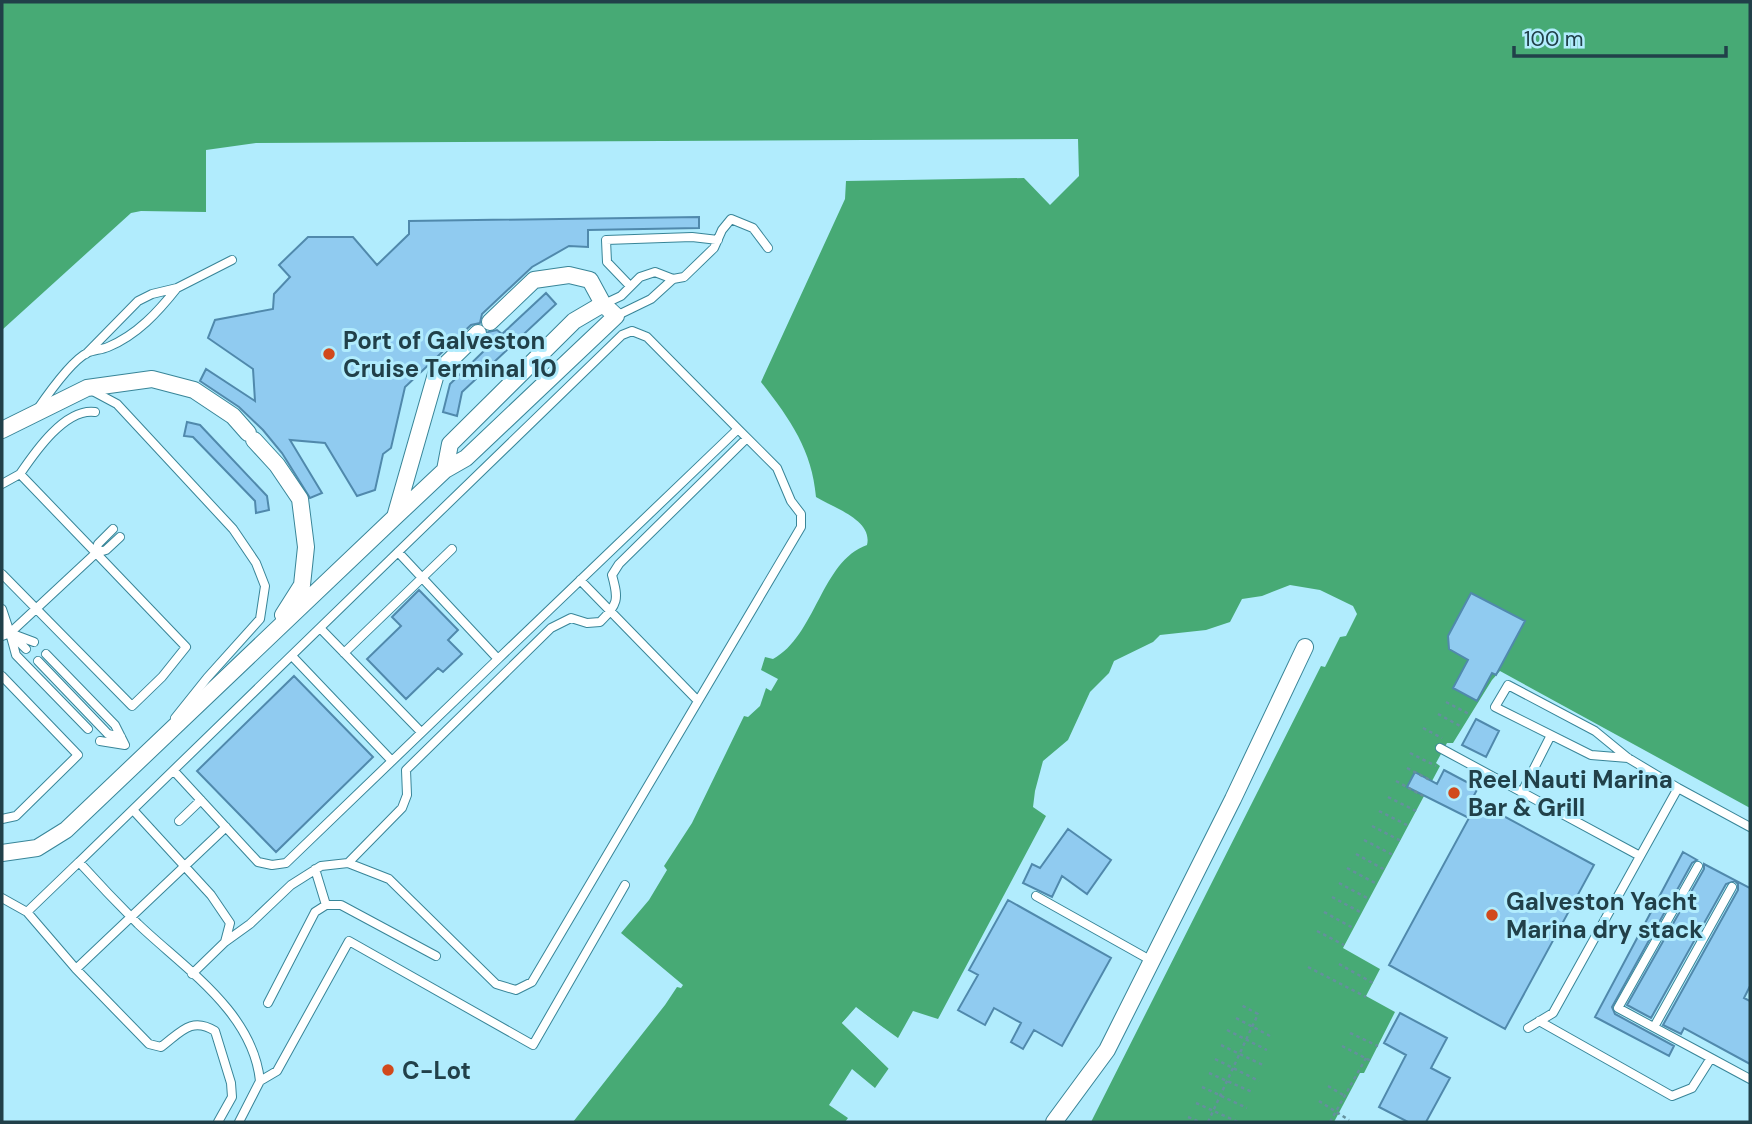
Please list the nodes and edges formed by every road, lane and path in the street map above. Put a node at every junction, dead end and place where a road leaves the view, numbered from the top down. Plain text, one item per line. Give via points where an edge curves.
1 (718, 240) junction
2 (768, 248) dead end
3 (232, 260) dead end
4 (673, 279) junction
5 (630, 286) junction
6 (177, 288) junction
7 (603, 304) junction
8 (616, 316) junction
9 (86, 354) junction
10 (87, 388) junction
11 (95, 412) dead end
12 (33, 415) junction
13 (738, 429) junction
14 (2, 430) edge
15 (747, 438) junction
16 (445, 470) junction
17 (20, 474) junction
18 (2, 484) edge
19 (395, 517) junction
20 (113, 529) dead end
21 (120, 537) dead end
22 (452, 549) dead end
23 (398, 552) junction
24 (96, 553) junction
25 (2, 573) edge
26 (421, 577) junction
27 (580, 580) junction
28 (2, 609) edge
29 (36, 609) junction
30 (611, 612) junction
31 (2, 625) edge
32 (320, 628) junction
33 (6, 634) edge
34 (271, 634) junction
35 (34, 642) dead end
36 (1305, 647) dead end
37 (26, 649) dead end
38 (344, 653) junction
39 (46, 654) dead end
40 (292, 656) junction
41 (498, 659) junction
42 (37, 661) dead end
43 (2, 676) edge
44 (698, 701) junction
45 (1446, 702) dead end
46 (1438, 714) dead end
47 (1469, 714) dead end
48 (1462, 727) dead end
49 (1423, 728) dead end
50 (88, 729) dead end
51 (421, 732) junction
52 (165, 735) junction
53 (1551, 735) junction
54 (1443, 738) dead end
55 (100, 741) dead end
56 (123, 741) junction
57 (1440, 748) dead end
58 (1410, 753) dead end
59 (1628, 758) junction
60 (139, 760) junction
61 (392, 761) junction
62 (1436, 766) dead end
63 (1407, 768) dead end
64 (174, 771) junction
65 (1430, 780) dead end
66 (1396, 781) dead end
67 (1678, 788) junction
68 (1522, 792) junction
69 (1423, 796) dead end
70 (1388, 797) dead end
71 (201, 800) junction
72 (134, 811) junction
73 (1379, 811) dead end
74 (1416, 811) dead end
75 (2, 819) edge
76 (179, 821) dead end
77 (1372, 826) dead end
78 (1409, 826) dead end
79 (226, 827) junction
80 (1750, 827) edge
81 (1364, 840) dead end
82 (1401, 841) dead end
83 (2, 853) edge
84 (1356, 854) dead end
85 (1393, 855) dead end
86 (1640, 856) junction
87 (79, 863) junction
88 (348, 863) junction
89 (184, 866) junction
90 (1698, 866) dead end
91 (1347, 868) dead end
92 (315, 869) junction
93 (1385, 870) dead end
94 (1339, 883) dead end
95 (1377, 884) dead end
96 (625, 885) dead end
97 (1732, 887) dead end
98 (1036, 896) dead end
99 (1332, 897) dead end
100 (2, 898) edge
101 (1369, 899) dead end
102 (326, 905) junction
103 (27, 912) junction
104 (1324, 912) dead end
105 (1362, 913) dead end
106 (131, 917) junction
107 (1353, 928) dead end
108 (1317, 931) dead end
109 (225, 942) junction
110 (1344, 945) dead end
111 (436, 957) dead end
112 (1152, 961) junction
113 (1339, 964) dead end
114 (1308, 967) dead end
115 (76, 969) junction
116 (192, 974) junction
117 (1373, 982) dead end
118 (1366, 996) dead end
119 (268, 1003) dead end
120 (1241, 1006) dead end
121 (1236, 1018) dead end
122 (1539, 1021) junction
123 (1252, 1027) junction
124 (1654, 1027) junction
125 (1528, 1028) dead end
126 (1227, 1030) dead end
127 (1350, 1033) dead end
128 (1270, 1036) dead end
129 (1246, 1040) junction
130 (1221, 1045) dead end
131 (1342, 1046) dead end
132 (1378, 1046) dead end
133 (1267, 1050) dead end
134 (1240, 1054) junction
135 (1366, 1058) junction
136 (1711, 1058) junction
137 (1215, 1059) dead end
138 (1371, 1060) dead end
139 (1265, 1066) dead end
140 (1233, 1068) junction
141 (1209, 1073) dead end
142 (1750, 1080) edge
143 (260, 1081) junction
144 (1227, 1081) junction
145 (1259, 1081) dead end
146 (1328, 1086) dead end
147 (1202, 1087) dead end
148 (1252, 1093) dead end
149 (1220, 1096) junction
150 (1345, 1096) junction
151 (1318, 1101) dead end
152 (1196, 1103) dead end
153 (1247, 1108) dead end
154 (1213, 1110) junction
155 (1336, 1112) junction
156 (1188, 1117) dead end
157 (1349, 1121) edge
158 (218, 1122) edge
159 (239, 1122) edge
160 (1054, 1122) edge
161 (1200, 1122) edge
162 (1208, 1122) edge
163 (1238, 1122) edge
164 (1330, 1122) edge

1 - 2 lane via 730,219 753,228
1 - 4 lane via 684,277
1 - 5 lane via 606,240 607,262
3 - 6 lane
4 - 5 lane via 656,272
4 - 8 lane via 651,299
5 - 7 lane
6 - 9 lane via 134,333
6 - 9 lane via 138,301
7 - 8 street
7 - 16 street via 574,321 450,444
7 - 19 street via 590,280 569,275 534,280 436,374
8 - 16 street via 466,458
9 - 12 lane
10 - 12 street
10 - 34 street via 152,379 194,390 233,416 277,466 300,499 306,547 302,585
10 - 52 lane via 117,404 233,529 265,586 260,620
11 - 17 lane via 85,411 65,421
12 - 14 street
13 - 15 lane
13 - 23 lane via 647,337 632,331 622,335
13 - 27 lane
15 - 30 lane via 619,564 612,575 617,594
15 - 44 lane via 777,468 802,514 801,527
16 - 19 street
17 - 18 lane
17 - 24 lane
19 - 34 street
20 - 24 lane via 98,544
21 - 24 lane
22 - 26 lane
23 - 26 lane
23 - 32 lane
24 - 29 lane
24 - 29 lane via 186,647 132,706
25 - 29 lane
26 - 38 lane
26 - 41 lane
27 - 30 lane
27 - 41 lane
28 - 33 lane
29 - 33 lane
30 - 44 lane
30 - 88 lane via 600,622 571,618 551,628 406,770 407,794 402,808
31 - 33 lane
32 - 38 lane
32 - 40 lane
33 - 35 lane
33 - 37 lane
33 - 50 lane via 16,654
34 - 52 street
36 - 112 street
38 - 51 lane
39 - 56 lane via 116,725
40 - 61 lane
40 - 64 lane
41 - 51 lane
42 - 56 lane via 108,734
43 - 75 lane via 78,755 16,816
44 - 88 lane via 532,982 516,990 496,984 389,878
45 - 47 path
46 - 48 path
49 - 54 path
51 - 61 lane
52 - 60 street
53 - 59 lane via 1591,755
53 - 59 lane via 1495,707 1508,685 1595,731
53 - 68 lane
55 - 56 lane
56 - 60 lane
57 - 68 lane
58 - 62 path
59 - 67 lane
60 - 83 street via 66,830 37,848
61 - 79 lane via 286,863 258,862
63 - 65 path
64 - 71 lane
64 - 72 lane
66 - 69 path
67 - 80 lane
67 - 86 lane
68 - 86 lane
70 - 74 path
71 - 76 lane
71 - 79 lane
72 - 87 lane
72 - 89 lane
73 - 78 path
77 - 82 path
79 - 89 lane
81 - 85 path
84 - 93 path
86 - 122 lane via 1553,1013
87 - 103 lane
87 - 106 lane
88 - 92 lane
89 - 106 lane
89 - 109 lane via 230,923
90 - 124 lane via 1618,1008
91 - 95 path
92 - 102 lane
92 - 109 lane
94 - 101 path
96 - 143 lane via 533,1045 349,941 277,1071
97 - 124 lane
98 - 112 lane
99 - 105 path
100 - 103 lane
102 - 111 lane via 341,905
102 - 119 lane via 315,912
103 - 115 lane
104 - 107 path
106 - 115 lane
106 - 116 lane
108 - 110 path
109 - 116 lane
112 - 160 street via 1107,1050
113 - 117 path
114 - 118 path
115 - 158 lane via 149,1044 161,1047 192,1024 205,1024 215,1031 232,1097
116 - 143 lane via 238,1023
120 - 123 path via 1258,1014
121 - 123 path
122 - 125 lane
122 - 136 lane via 1672,1096 1692,1088
123 - 128 path
123 - 129 path
124 - 136 lane
126 - 129 path
127 - 132 path
129 - 133 path
129 - 134 path
130 - 134 path
131 - 135 path
134 - 139 path
134 - 140 path
135 - 138 path
135 - 150 path
136 - 142 lane
137 - 140 path
140 - 144 path
140 - 145 path
141 - 144 path
143 - 159 lane
144 - 148 path
144 - 149 path
146 - 150 path
147 - 149 path
149 - 153 path
149 - 154 path
150 - 155 path
151 - 155 path
152 - 154 path
154 - 162 path
154 - 163 path
155 - 157 path
155 - 164 path
156 - 161 path

